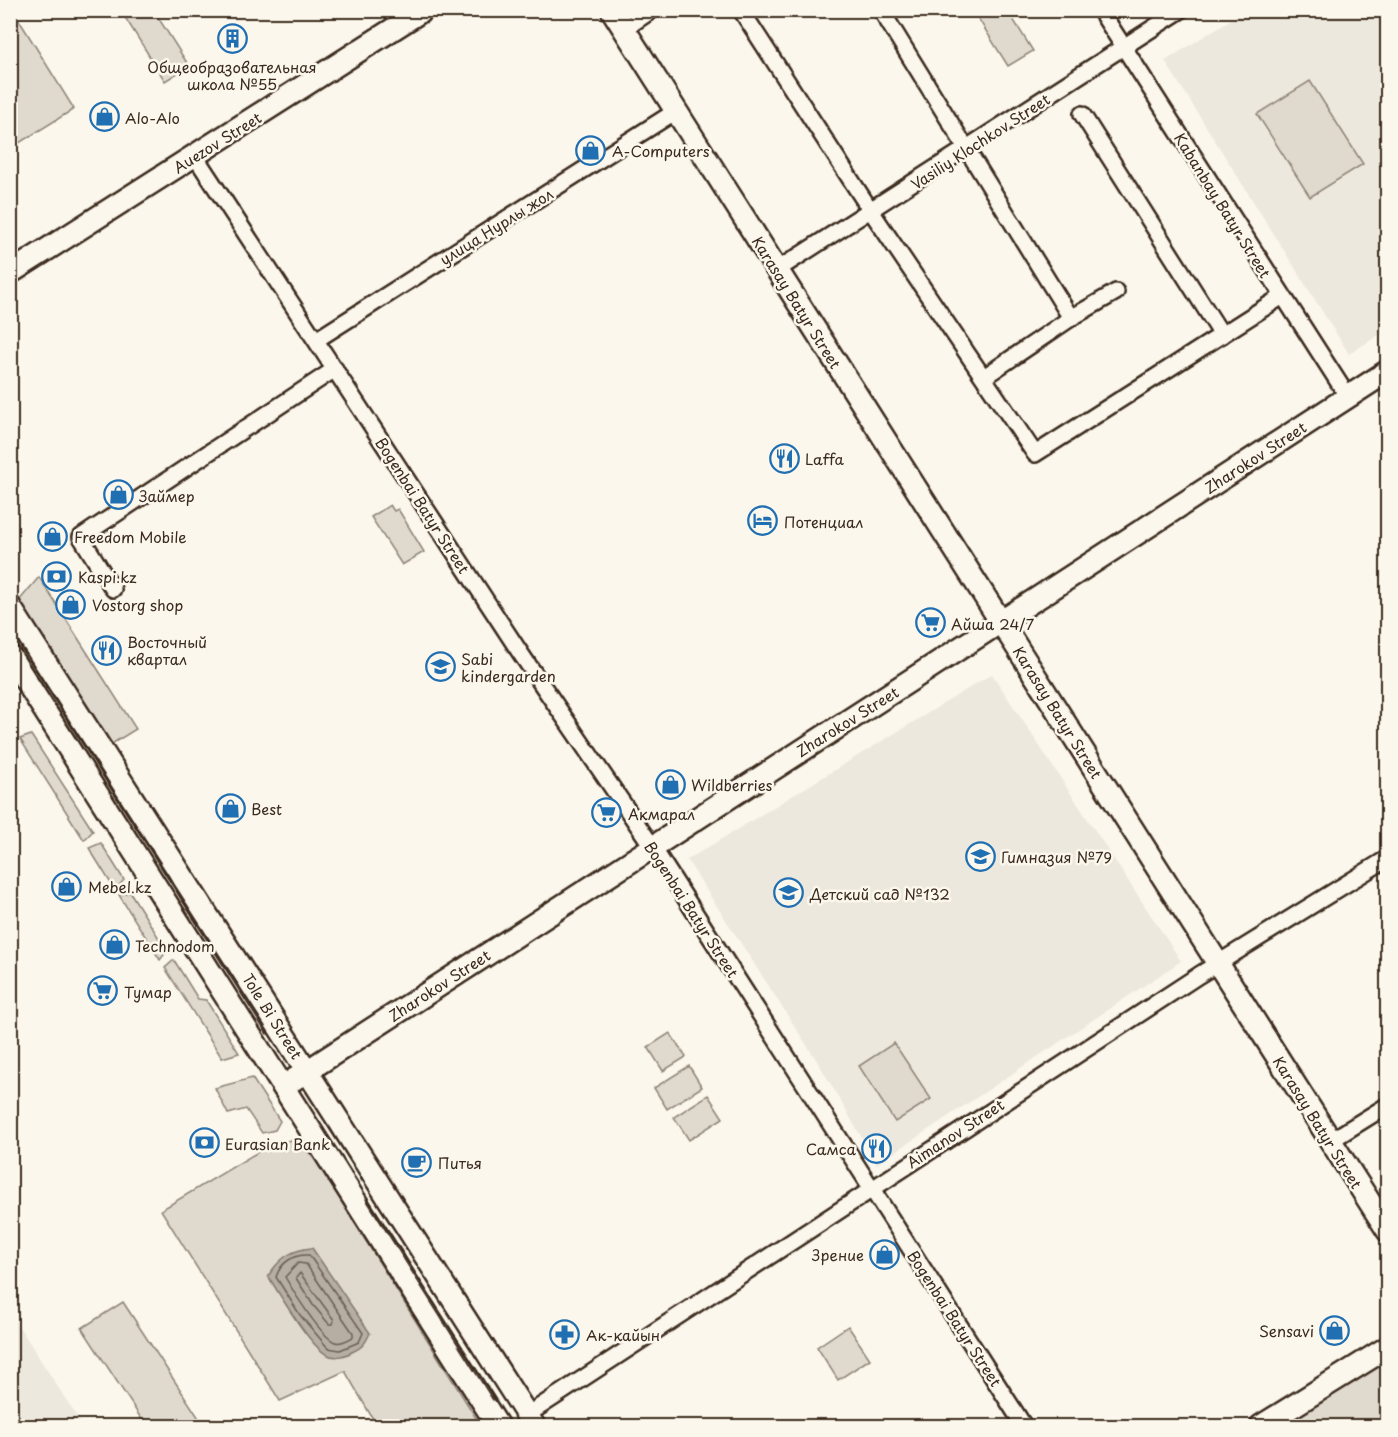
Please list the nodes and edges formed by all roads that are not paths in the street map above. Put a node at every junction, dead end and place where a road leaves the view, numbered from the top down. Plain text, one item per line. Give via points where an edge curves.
1 (423, 10) edge
2 (612, 10) edge
3 (652, 10) edge
4 (741, 10) edge
5 (881, 10) edge
6 (1100, 10) edge
7 (1181, 10) edge
8 (624, 29) junction
9 (1124, 48) junction
10 (676, 111) junction
11 (1082, 114) dead end
12 (966, 149) junction
13 (195, 156) junction
14 (871, 211) junction
15 (777, 270) junction
16 (10, 273) edge
17 (1116, 292) dead end
18 (1281, 297) junction
19 (1071, 318) junction
20 (1222, 335) junction
21 (316, 340) junction
22 (334, 369) junction
23 (1388, 371) edge
24 (984, 377) junction
25 (1348, 397) junction
26 (113, 590) dead end
27 (10, 606) edge
28 (1001, 623) junction
29 (10, 656) edge
30 (652, 846) junction
31 (1388, 858) edge
32 (1218, 963) junction
33 (308, 1071) junction
34 (284, 1086) junction
35 (1388, 1105) edge
36 (1330, 1141) junction
37 (380, 1186) junction
38 (871, 1188) junction
39 (357, 1206) junction
40 (1388, 1231) edge
41 (1388, 1347) edge
42 (531, 1421) edge
43 (498, 1426) edge
44 (1024, 1426) edge
45 (1261, 1426) edge

1 - 13 street, Auezov Street
2 - 8 street, Karasay Batyr Street
3 - 8 street
4 - 14 street
5 - 12 street
6 - 9 street, Kabanbay Batyr Street
7 - 9 street, Vasiliy Klochkov Street
8 - 10 street, Karasay Batyr Street
9 - 12 street, Vasiliy Klochkov Street
9 - 18 street, Kabanbay Batyr Street
10 - 15 street, Karasay Batyr Street
10 - 21 street, улица Нурлы жол
11 - 20 street
12 - 14 street, Vasiliy Klochkov Street
12 - 19 street
13 - 16 street, Auezov Street
13 - 21 street, Bogenbai Batyr Street
14 - 15 street, Vasiliy Klochkov Street
14 - 24 street
15 - 28 street, Karasay Batyr Street
17 - 19 street
18 - 20 street
18 - 25 street, Kabanbay Batyr Street
19 - 24 street
20 - 24 street via 1035,454
21 - 22 street, Bogenbai Batyr Street
22 - 26 street via 81,537
22 - 30 street, Bogenbai Batyr Street
23 - 25 street, Zharokov Street
25 - 28 street, Zharokov Street
27 - 33 street, Tole Bi Street
28 - 30 street, Zharokov Street
28 - 32 street, Karasay Batyr Street
29 - 34 street, Tole Bi Street
30 - 33 street, Zharokov Street
30 - 38 street, Bogenbai Batyr Street
31 - 32 street, Aimanov Street
32 - 36 street, Karasay Batyr Street
32 - 38 street, Aimanov Street
33 - 34 street, Zharokov Street
33 - 37 street, Tole Bi Street
34 - 39 street, Tole Bi Street
35 - 36 street
36 - 40 street, Karasay Batyr Street
37 - 39 street via 366,1188
37 - 42 street, Tole Bi Street
38 - 42 street, Aimanov Street
38 - 44 street, Bogenbai Batyr Street
39 - 43 street, Tole Bi Street
41 - 45 street

